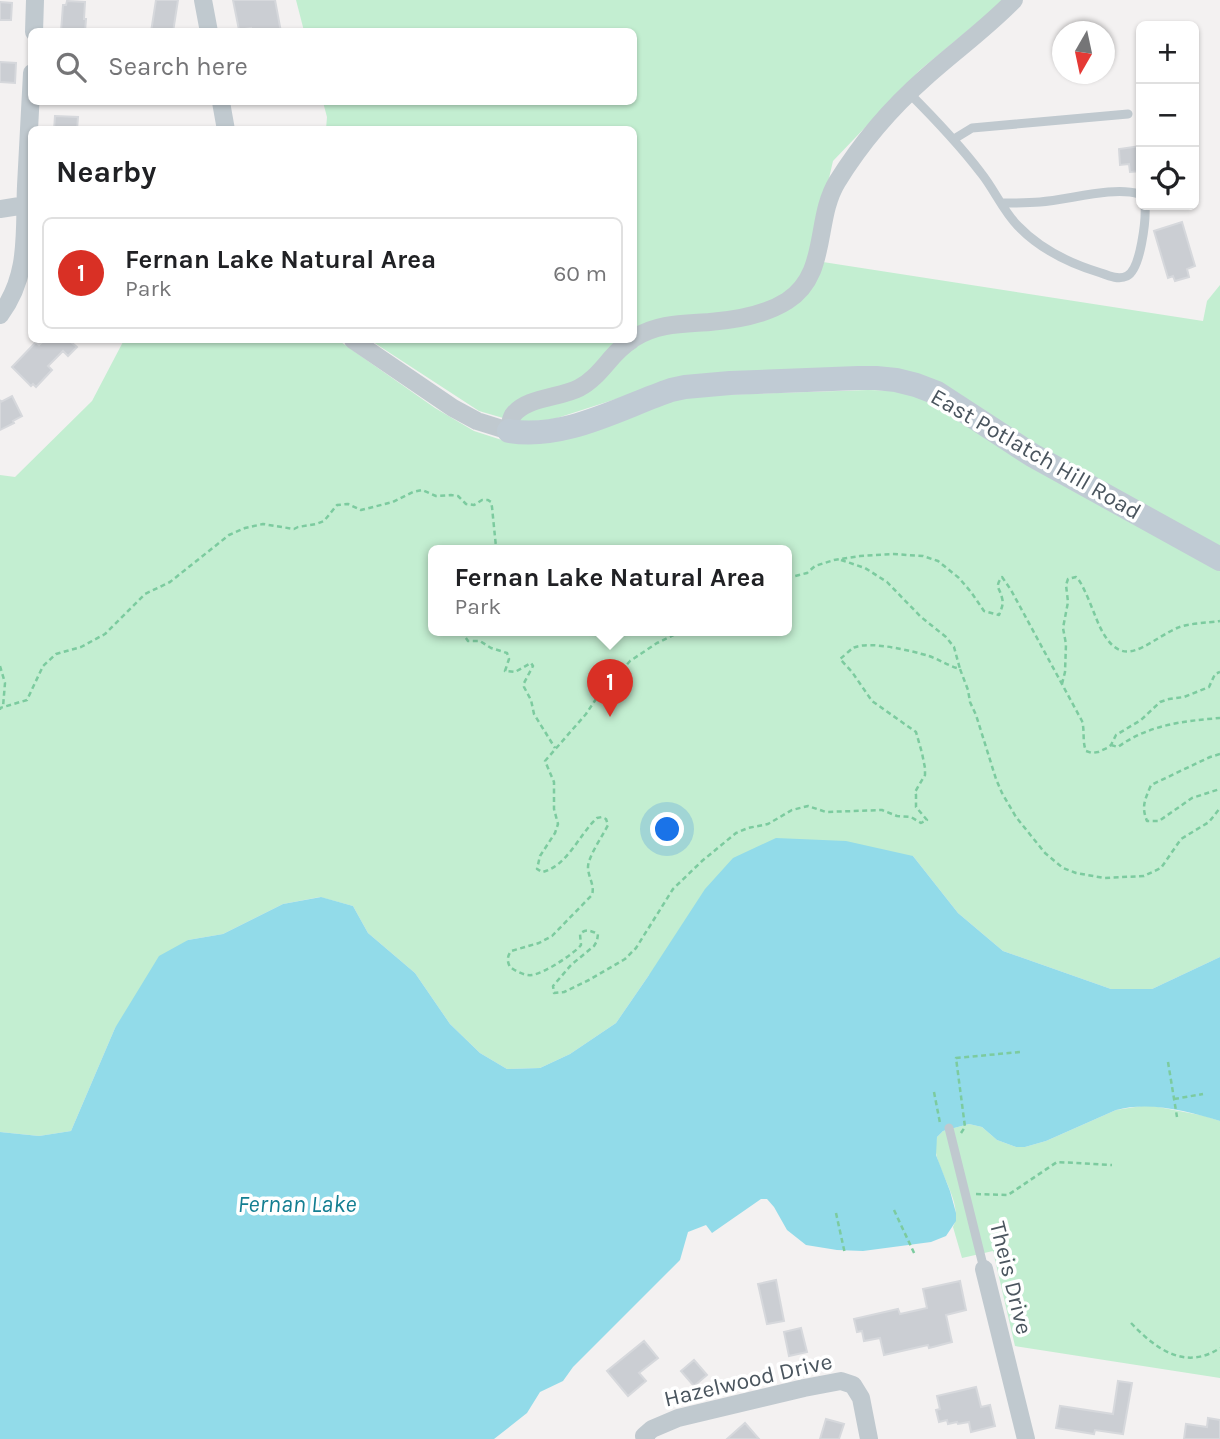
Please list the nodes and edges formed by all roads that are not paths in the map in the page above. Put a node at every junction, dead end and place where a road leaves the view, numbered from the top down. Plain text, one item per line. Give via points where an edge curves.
1 (35, 0) edge
2 (203, 0) edge
3 (1014, 0) edge
4 (33, 28) edge
5 (208, 28) edge
6 (909, 93) junction
7 (31, 105) edge
8 (222, 105) edge
9 (1128, 114) dead end
10 (30, 126) edge
11 (225, 126) edge
12 (954, 139) junction
13 (1136, 193) edge
14 (1002, 202) junction
15 (28, 204) edge
16 (0, 209) edge
17 (1145, 210) edge
18 (0, 315) edge
19 (637, 337) edge
20 (357, 343) edge
21 (628, 343) edge
22 (509, 431) junction
23 (1220, 559) edge
24 (945, 1127) road end
25 (984, 1269) joint
26 (646, 1439) edge
27 (869, 1439) edge
28 (1026, 1439) edge

1 - 4 street
2 - 5 street
3 - 6 street
6 - 12 lane
6 - 19 street via 878,125 833,188 816,262 797,293 757,314 663,326
7 - 10 street
8 - 11 street
9 - 12 lane via 972,128
12 - 14 lane
13 - 14 lane
14 - 17 lane via 1016,224 1035,241 1073,264 1115,277 1132,272
15 - 16 street
15 - 18 street via 21,268
20 - 22 street via 453,408
21 - 22 street via 581,387 518,410
22 - 23 street, East Potlatch Hill Road via 565,428 685,387 896,380 937,393 1044,462
24 - 25 lane, Theis Drive
25 - 28 street, Theis Drive
26 - 27 street, Hazelwood Drive via 652,1429 678,1418 841,1381 853,1385 860,1398

